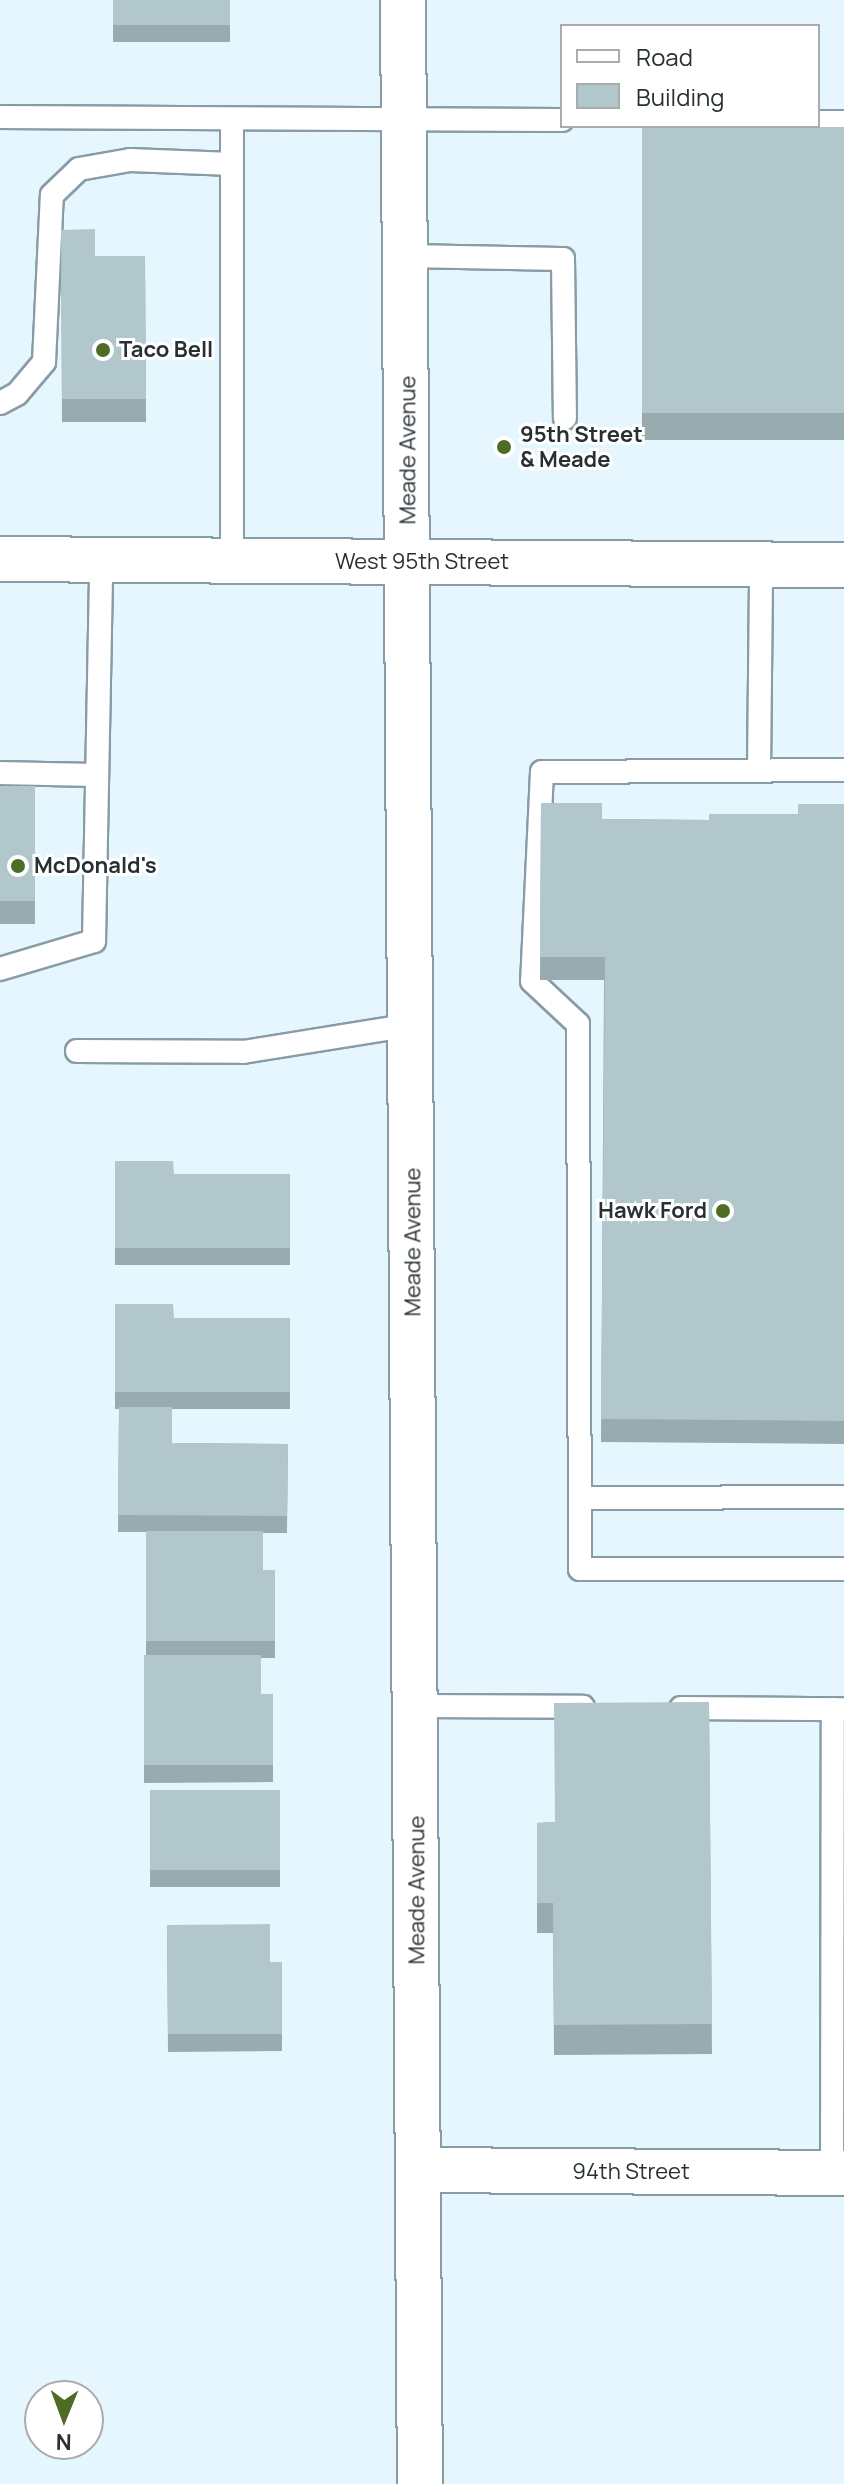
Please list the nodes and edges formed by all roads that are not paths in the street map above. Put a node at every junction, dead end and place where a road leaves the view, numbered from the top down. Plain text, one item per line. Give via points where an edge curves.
1 (403, 0) edge
2 (0, 117) edge
3 (232, 119) junction
4 (404, 119) junction
5 (560, 120) edge
6 (820, 122) edge
7 (844, 122) edge
8 (232, 164) junction
9 (406, 256) junction
10 (0, 403) edge
11 (565, 418) dead end
12 (0, 559) edge
13 (101, 560) junction
14 (232, 561) junction
15 (409, 562) junction
16 (761, 565) junction
17 (844, 565) edge
18 (844, 770) edge
19 (759, 771) junction
20 (0, 773) edge
21 (97, 775) junction
22 (0, 969) edge
23 (412, 1025) junction
24 (77, 1051) dead end
25 (844, 1497) edge
26 (580, 1498) junction
27 (844, 1569) edge
28 (416, 1706) junction
29 (601, 1707) edge
30 (663, 1708) edge
31 (838, 1709) edge
32 (419, 2170) junction
33 (838, 2173) edge
34 (420, 2484) edge

1 - 4 street, Meade Avenue
2 - 3 lane
3 - 4 lane
3 - 8 lane
4 - 5 lane
4 - 9 street, Meade Avenue
6 - 7 lane
8 - 10 lane via 130,160 79,169 52,195 44,362 17,394
8 - 14 lane
9 - 11 lane via 563,259
9 - 15 street, Meade Avenue
12 - 13 street, West 95th Street
13 - 14 street, West 95th Street
13 - 21 lane
14 - 15 street, West 95th Street
15 - 16 street, West 95th Street
15 - 23 street, Meade Avenue
16 - 17 street, West 95th Street
16 - 19 lane
18 - 19 lane
19 - 26 lane via 542,772 532,981 578,1024
20 - 21 lane
21 - 22 lane via 94,941
23 - 24 lane via 243,1052
23 - 28 street, Meade Avenue
25 - 26 lane
26 - 27 lane via 580,1569
28 - 29 lane
28 - 32 street, Meade Avenue
30 - 31 lane
31 - 33 lane
32 - 33 street, 94th Street
32 - 34 street, Meade Avenue

